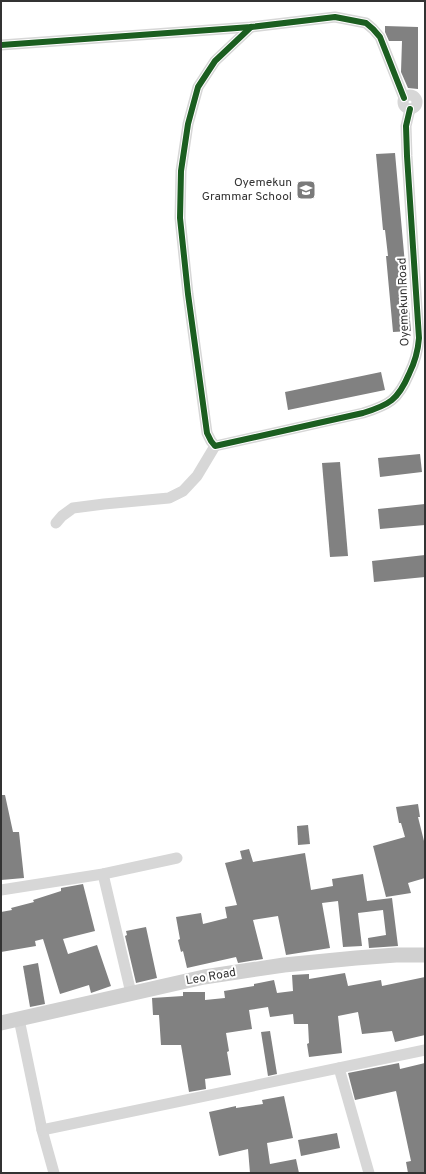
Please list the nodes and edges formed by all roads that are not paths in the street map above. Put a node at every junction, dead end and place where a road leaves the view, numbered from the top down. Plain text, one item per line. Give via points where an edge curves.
1 (251, 27) junction
2 (1, 45) edge
3 (417, 103) edge
4 (215, 446) junction
5 (56, 523) dead end
6 (177, 858) dead end
7 (103, 874) junction
8 (1, 890) edge
9 (425, 955) edge
10 (131, 994) junction
11 (19, 1020) junction
12 (1, 1023) edge
13 (425, 1050) edge
14 (339, 1068) junction
15 (42, 1130) junction
16 (54, 1173) edge
17 (370, 1173) edge

1 - 2 street
1 - 3 street via 335,17 366,23 380,37 404,98 412,95
1 - 4 street via 215,61 198,86 188,124 181,171 180,218 188,294 207,433
3 - 4 street, Oyemekun Road via 406,126 419,338 416,360 403,389 391,401 363,413
4 - 5 street via 197,476 183,491 169,498 73,508
6 - 7 street
7 - 8 street
7 - 10 street
9 - 10 street, Leo Road via 396,955 284,965 204,977
10 - 11 street, Leo Road
11 - 12 street, Leo Road
11 - 15 street
13 - 14 street
14 - 15 street
14 - 17 street
15 - 16 street

